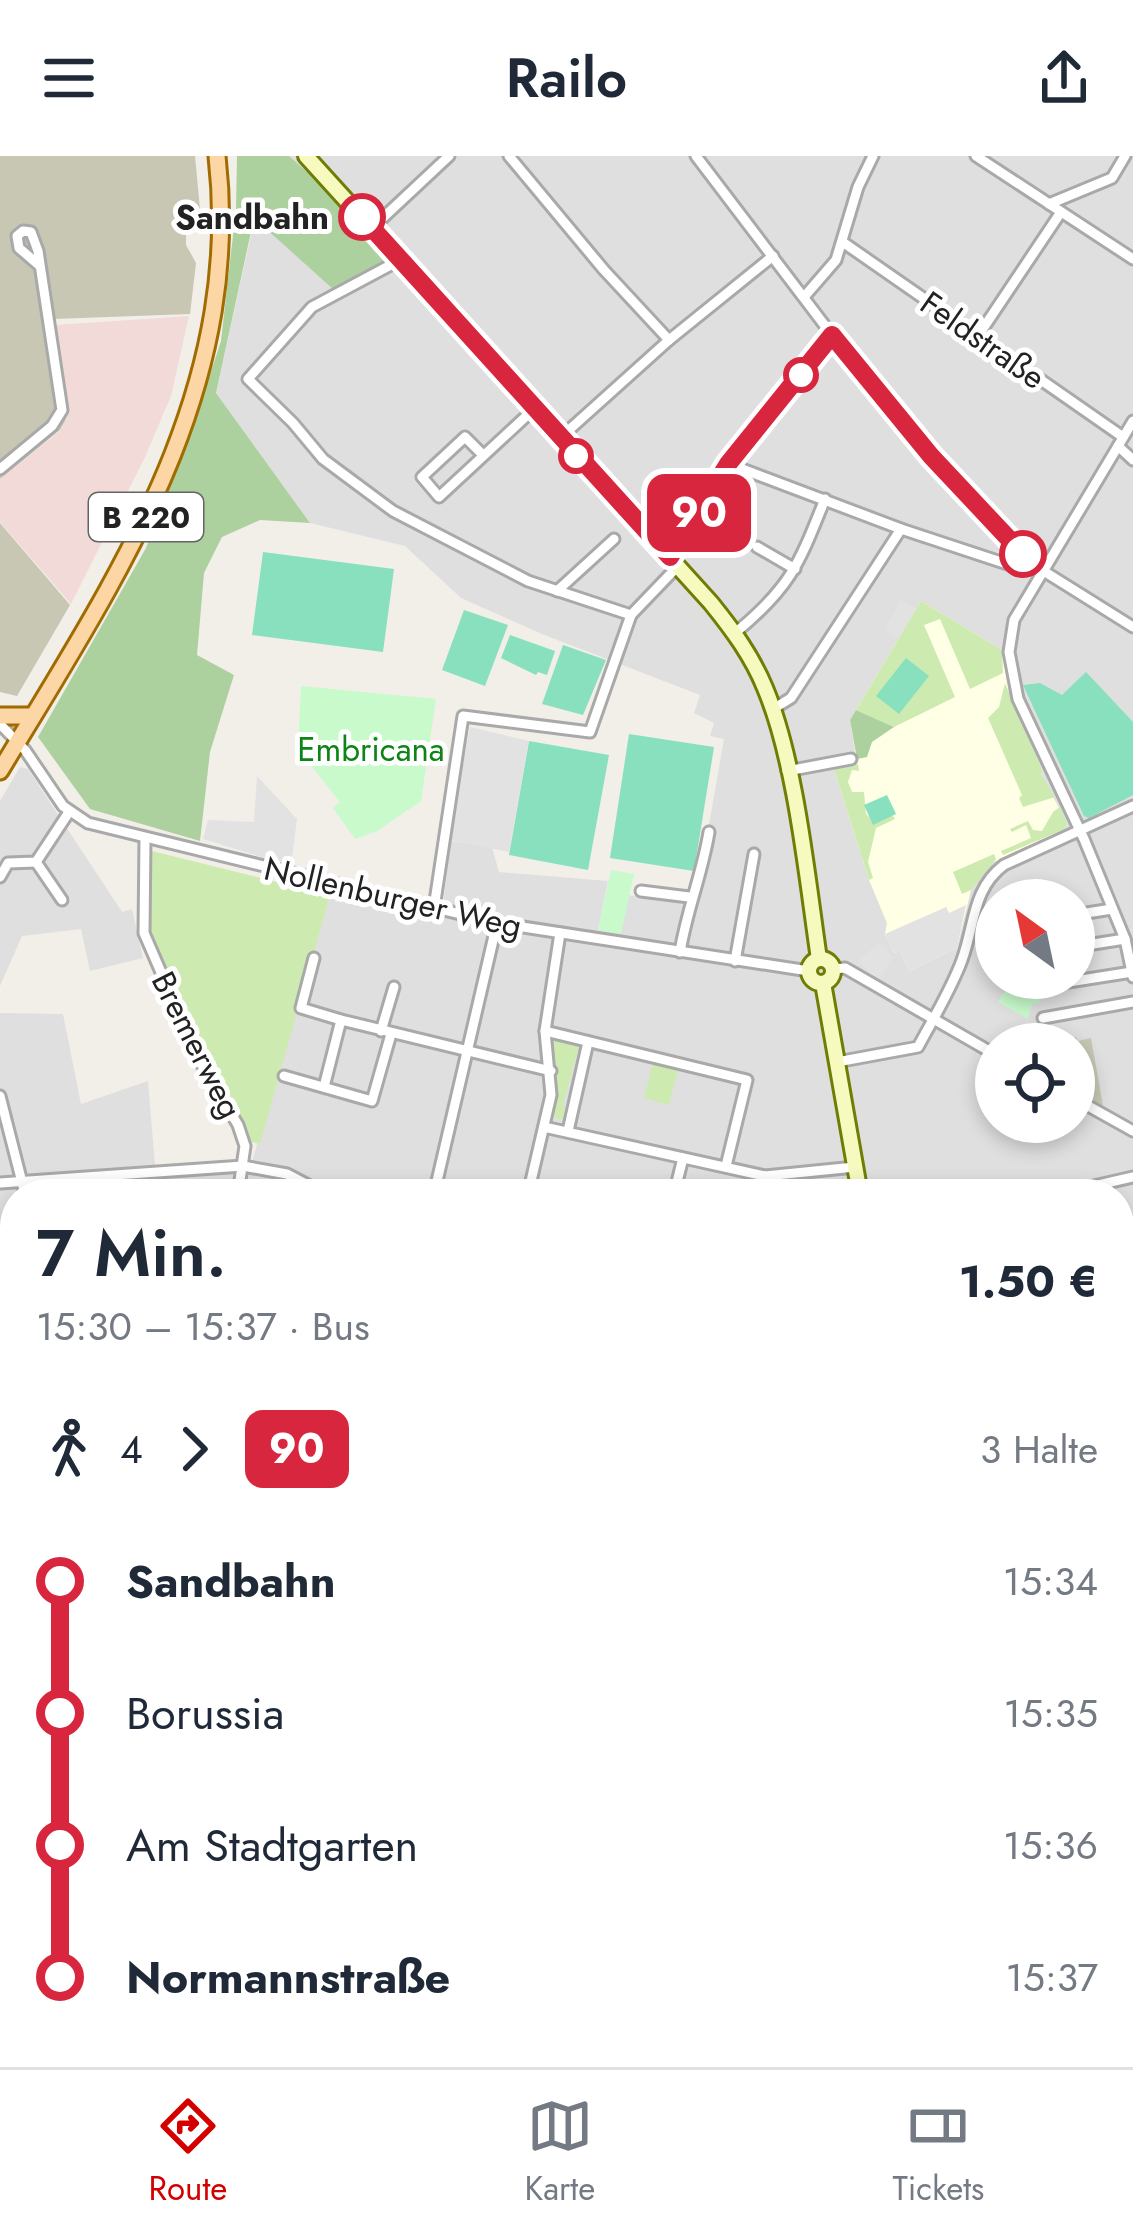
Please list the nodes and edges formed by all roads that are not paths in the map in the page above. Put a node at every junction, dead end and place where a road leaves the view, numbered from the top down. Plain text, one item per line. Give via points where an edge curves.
1 (217, 156) edge
2 (306, 156) edge
3 (448, 156) edge
4 (509, 156) edge
5 (696, 156) edge
6 (873, 156) edge
7 (976, 156) edge
8 (1125, 156) edge
9 (1048, 204) junction
10 (1061, 212) junction
11 (372, 228) junction
12 (844, 243) junction
13 (773, 256) junction
14 (401, 259) junction
15 (1133, 259) edge
16 (40, 266) dead end
17 (804, 297) junction
18 (832, 335) junction
19 (978, 336) junction
20 (669, 340) junction
21 (535, 408) junction
22 (1133, 421) edge
23 (560, 438) junction
24 (1121, 441) junction
25 (483, 455) junction
26 (1133, 460) edge
27 (728, 464) junction
28 (0, 469) edge
29 (825, 499) junction
30 (901, 530) junction
31 (614, 539) dead end
32 (758, 547) dead end
33 (674, 562) junction
34 (795, 569) junction
35 (1038, 569) junction
36 (557, 591) junction
37 (632, 615) junction
38 (1133, 627) edge
39 (735, 633) junction
40 (772, 709) junction
41 (32, 716) junction
42 (0, 720) edge
43 (18, 742) junction
44 (851, 760) dead end
45 (0, 771) edge
46 (787, 771) junction
47 (1133, 806) edge
48 (69, 812) junction
49 (709, 832) dead end
50 (1081, 833) junction
51 (146, 838) junction
52 (754, 854) dead end
53 (36, 862) junction
54 (0, 877) edge
55 (641, 891) dead end
56 (689, 897) junction
57 (62, 900) dead end
58 (434, 908) junction
59 (1112, 909) junction
60 (1095, 912) edge
61 (497, 922) junction
62 (560, 933) junction
63 (1129, 945) edge
64 (1095, 946) edge
65 (680, 952) junction
66 (314, 958) dead end
67 (734, 962) junction
68 (814, 965) junction
69 (833, 969) junction
70 (1133, 975) edge
71 (1095, 980) edge
72 (823, 983) junction
73 (394, 987) dead end
74 (1133, 1002) edge
75 (1043, 1018) dead end
76 (341, 1020) junction
77 (933, 1020) junction
78 (544, 1031) junction
79 (386, 1033) junction
80 (588, 1042) junction
81 (975, 1043) edge
82 (469, 1054) junction
83 (838, 1062) junction
84 (551, 1071) junction
85 (284, 1076) dead end
86 (324, 1087) junction
87 (0, 1096) edge
88 (1095, 1110) edge
89 (544, 1126) junction
90 (568, 1131) junction
91 (1133, 1131) edge
92 (683, 1158) junction
93 (244, 1166) junction
94 (726, 1166) junction
95 (855, 1167) junction
96 (765, 1176) junction
97 (22, 1179) edge
98 (114, 1179) edge
99 (241, 1179) edge
100 (296, 1179) edge
101 (438, 1179) edge
102 (532, 1179) edge
103 (678, 1179) edge
104 (764, 1179) edge
105 (857, 1179) edge

1 - 41 main road, B 220 via 218,270 184,429 151,508
2 - 11 street
3 - 11 street
4 - 20 street
5 - 13 street
6 - 12 street
7 - 9 street
8 - 9 street via 1112,178
9 - 10 street
10 - 15 street
10 - 19 street
11 - 14 street
12 - 17 street
12 - 19 street, Feldstraße
13 - 17 street
13 - 20 street
14 - 21 street
14 - 36 street via 312,308 248,379 356,487
16 - 28 street via 62,410
17 - 18 street
18 - 27 street
18 - 35 street
19 - 24 street, Feldstraße
20 - 23 street
21 - 23 street
21 - 25 street
22 - 24 street
23 - 33 street
24 - 26 street, Feldstraße
24 - 35 street
25 - 25 street via 440,496 422,477 465,437
27 - 29 street
27 - 33 street
29 - 30 street
29 - 34 street
30 - 35 street
30 - 40 street via 791,698
31 - 36 street
32 - 34 street
33 - 37 street
33 - 39 street
34 - 39 street via 767,608
35 - 38 street
35 - 50 street via 1014,620 1011,676
36 - 37 street
37 - 58 street via 590,732 463,716
39 - 40 street
40 - 46 street
41 - 42 main road
41 - 43 main road, B 220
42 - 43 street
43 - 45 main road, B 220
43 - 48 street
44 - 46 street
46 - 68 street
47 - 50 street
48 - 51 street, Nollenburger Weg
48 - 53 street
49 - 56 street via 700,886
50 - 59 street
50 - 77 street via 989,876
51 - 58 street, Nollenburger Weg
51 - 93 street, Bremerweg via 144,933 199,1060 238,1125
52 - 67 street
53 - 54 street via 8,863
53 - 57 street
55 - 56 street
56 - 65 street
58 - 61 street, Nollenburger Weg
59 - 60 street
59 - 63 street
61 - 62 street, Nollenburger Weg
61 - 82 street
62 - 65 street, Nollenburger Weg
62 - 78 street
63 - 64 street
63 - 70 street
65 - 67 street, Nollenburger Weg
66 - 76 street via 301,1008
67 - 68 street, Nollenburger Weg
68 - 69 street via 830,962
68 - 72 street via 815,981
69 - 72 street
69 - 77 street via 845,968
70 - 71 street
72 - 83 street
73 - 79 street
74 - 75 street
76 - 79 street
76 - 86 street
77 - 81 street
77 - 83 street via 918,1047
78 - 80 street
78 - 84 street
79 - 82 street
79 - 86 street via 372,1101
80 - 90 street
80 - 94 street via 747,1080
82 - 84 street
82 - 101 street
83 - 95 street
84 - 89 street
85 - 86 street
87 - 97 street
88 - 91 street
89 - 90 street
89 - 102 street
90 - 92 street
92 - 94 street
92 - 103 street
93 - 98 street
93 - 99 street
93 - 100 street, Bremerweg
94 - 96 street
95 - 96 street
95 - 105 street
96 - 104 street

